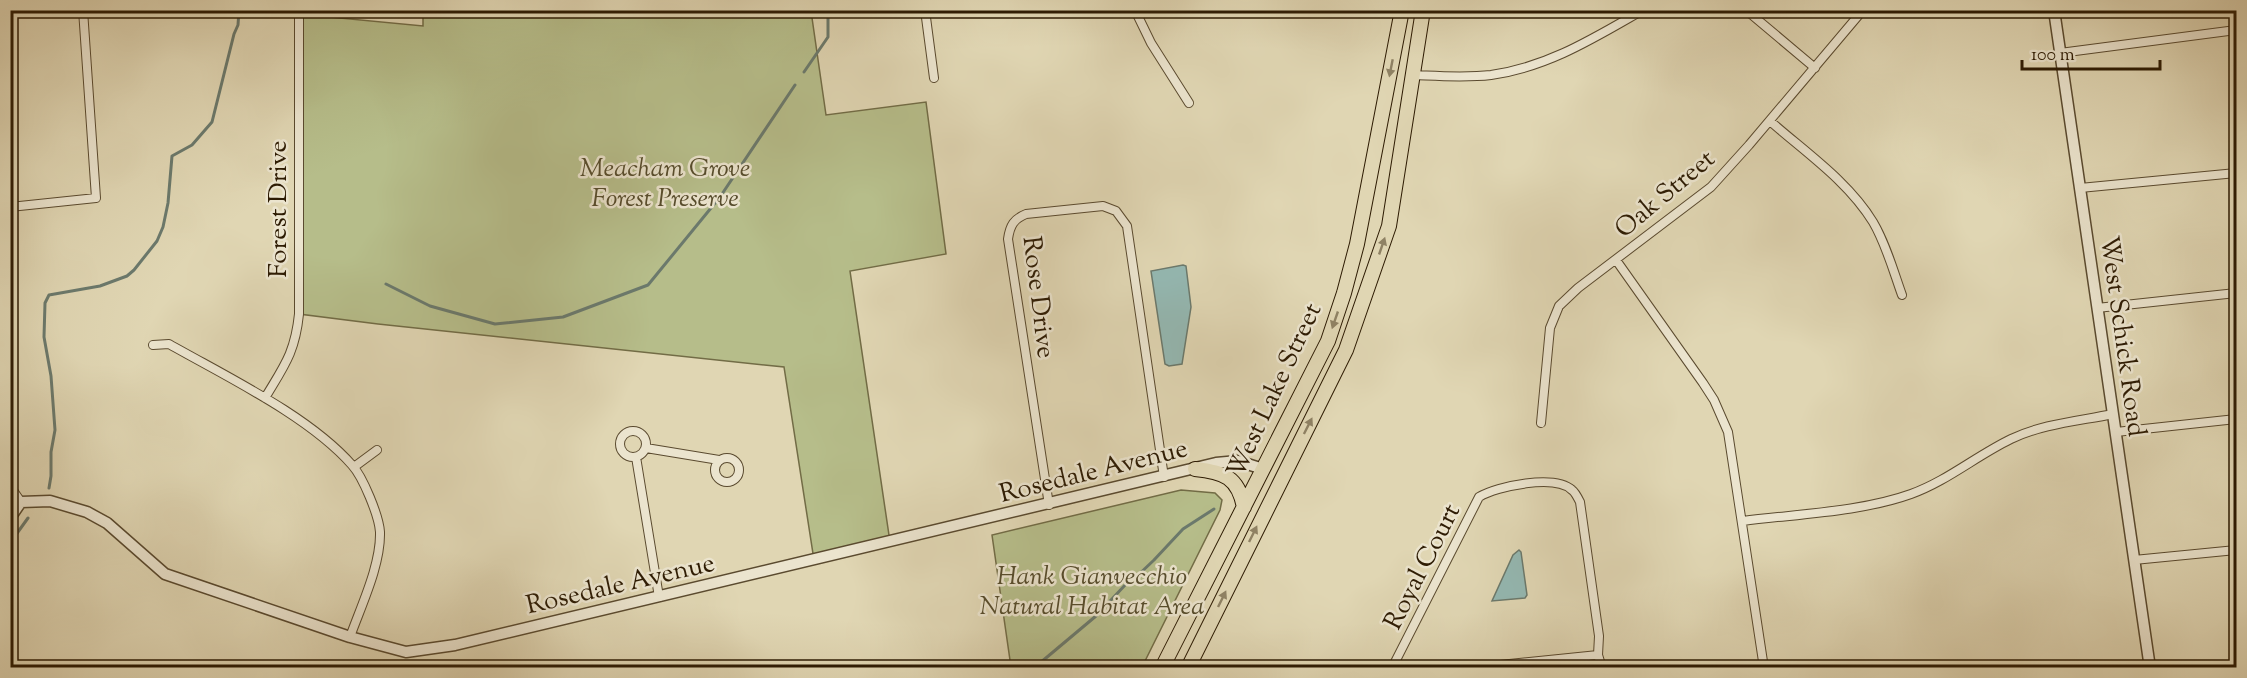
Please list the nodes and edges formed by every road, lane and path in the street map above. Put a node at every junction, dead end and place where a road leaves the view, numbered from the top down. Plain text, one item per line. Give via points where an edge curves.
1 (82, 10) edge
2 (299, 10) edge
3 (925, 10) edge
4 (1135, 10) edge
5 (1402, 10) edge
6 (1423, 10) edge
7 (1643, 10) edge
8 (1746, 10) edge
9 (1863, 10) edge
10 (2054, 10) edge
11 (2236, 30) edge
12 (2060, 53) junction
13 (1815, 68) junction
14 (1413, 75) junction
15 (934, 78) dead end
16 (1189, 103) dead end
17 (1770, 121) junction
18 (2236, 174) edge
19 (2080, 188) junction
20 (10, 207) edge
21 (1616, 260) junction
22 (2236, 293) edge
23 (1902, 295) dead end
24 (2097, 308) junction
25 (153, 345) dead end
26 (265, 398) junction
27 (2113, 414) junction
28 (2236, 419) edge
29 (1541, 423) dead end
30 (2116, 432) junction
31 (646, 448) junction
32 (377, 450) dead end
33 (636, 457) junction
34 (719, 460) dead end
35 (354, 466) junction
36 (1195, 469) junction
37 (1263, 469) junction
38 (1164, 477) junction
39 (1281, 478) junction
40 (10, 486) edge
41 (16, 502) edge
42 (1049, 505) junction
43 (1244, 507) junction
44 (10, 518) edge
45 (1743, 521) junction
46 (2236, 550) edge
47 (2134, 560) junction
48 (658, 597) junction
49 (350, 638) junction
50 (1598, 655) junction
51 (1395, 667) edge
52 (2148, 667) edge
53 (1162, 668) edge
54 (1188, 668) edge
55 (1471, 668) edge
56 (1602, 668) edge
57 (1764, 668) edge

1 - 20 street via 96,198
2 - 26 street, Forest Drive via 297,336
3 - 15 street
4 - 16 street
5 -> 37 main road, West Lake Street via 1344,293 1328,341
6 - 14 main road, West Lake Street
7 - 14 street via 1566,53 1527,67 1489,75
8 - 13 street
9 - 13 street, Oak Street
10 - 12 street, West Schick Road
11 - 12 street
12 - 19 street, West Schick Road
13 - 17 street, Oak Street
39 -> 14 main road, West Lake Street via 1346,350 1389,226
17 - 21 street, Oak Street via 1712,187
17 - 23 street via 1836,178 1864,209 1884,244
18 - 19 street
19 - 24 street, West Schick Road
21 - 29 street, Oak Street via 1559,306 1548,338
21 - 45 street via 1714,400 1728,432
22 - 24 street
24 - 27 street, West Schick Road
25 - 26 street via 169,344
26 - 35 street via 324,438
27 - 30 street, West Schick Road
27 - 45 street via 2019,436 1944,479 1907,495 1857,506
28 - 30 street
30 - 47 street, West Schick Road
31 - 33 street
31 - 33 street via 640,433 623,434 621,451
31 - 34 street
32 - 35 street
33 - 48 street
35 - 49 street via 378,517 380,533 373,572
36 - 37 street, Rosedale Avenue via 1238,460
36 - 38 street, Rosedale Avenue
36 - 43 main road via 1220,473 1232,480
37 - 39 main road
37 - 43 main road, West Lake Street
38 - 42 street, Rosedale Avenue
38 - 42 street, Rose Drive via 1127,226 1116,211 1103,206 1026,214 1016,218 1008,239
54 -> 39 main road, West Lake Street
40 - 41 street
41 - 44 street
41 - 49 street, Rosedale Avenue via 50,501 87,512 107,524 165,574
42 - 48 street, Rosedale Avenue
43 - 53 main road, West Lake Street
45 - 57 street
46 - 47 street
47 - 52 street, West Schick Road
48 - 49 street, Rosedale Avenue via 422,651 400,651
50 - 51 street, Royal Court via 1599,636 1580,502 1572,490 1548,482 1499,488 1479,497
50 - 55 street
50 - 56 street, Royal Court

